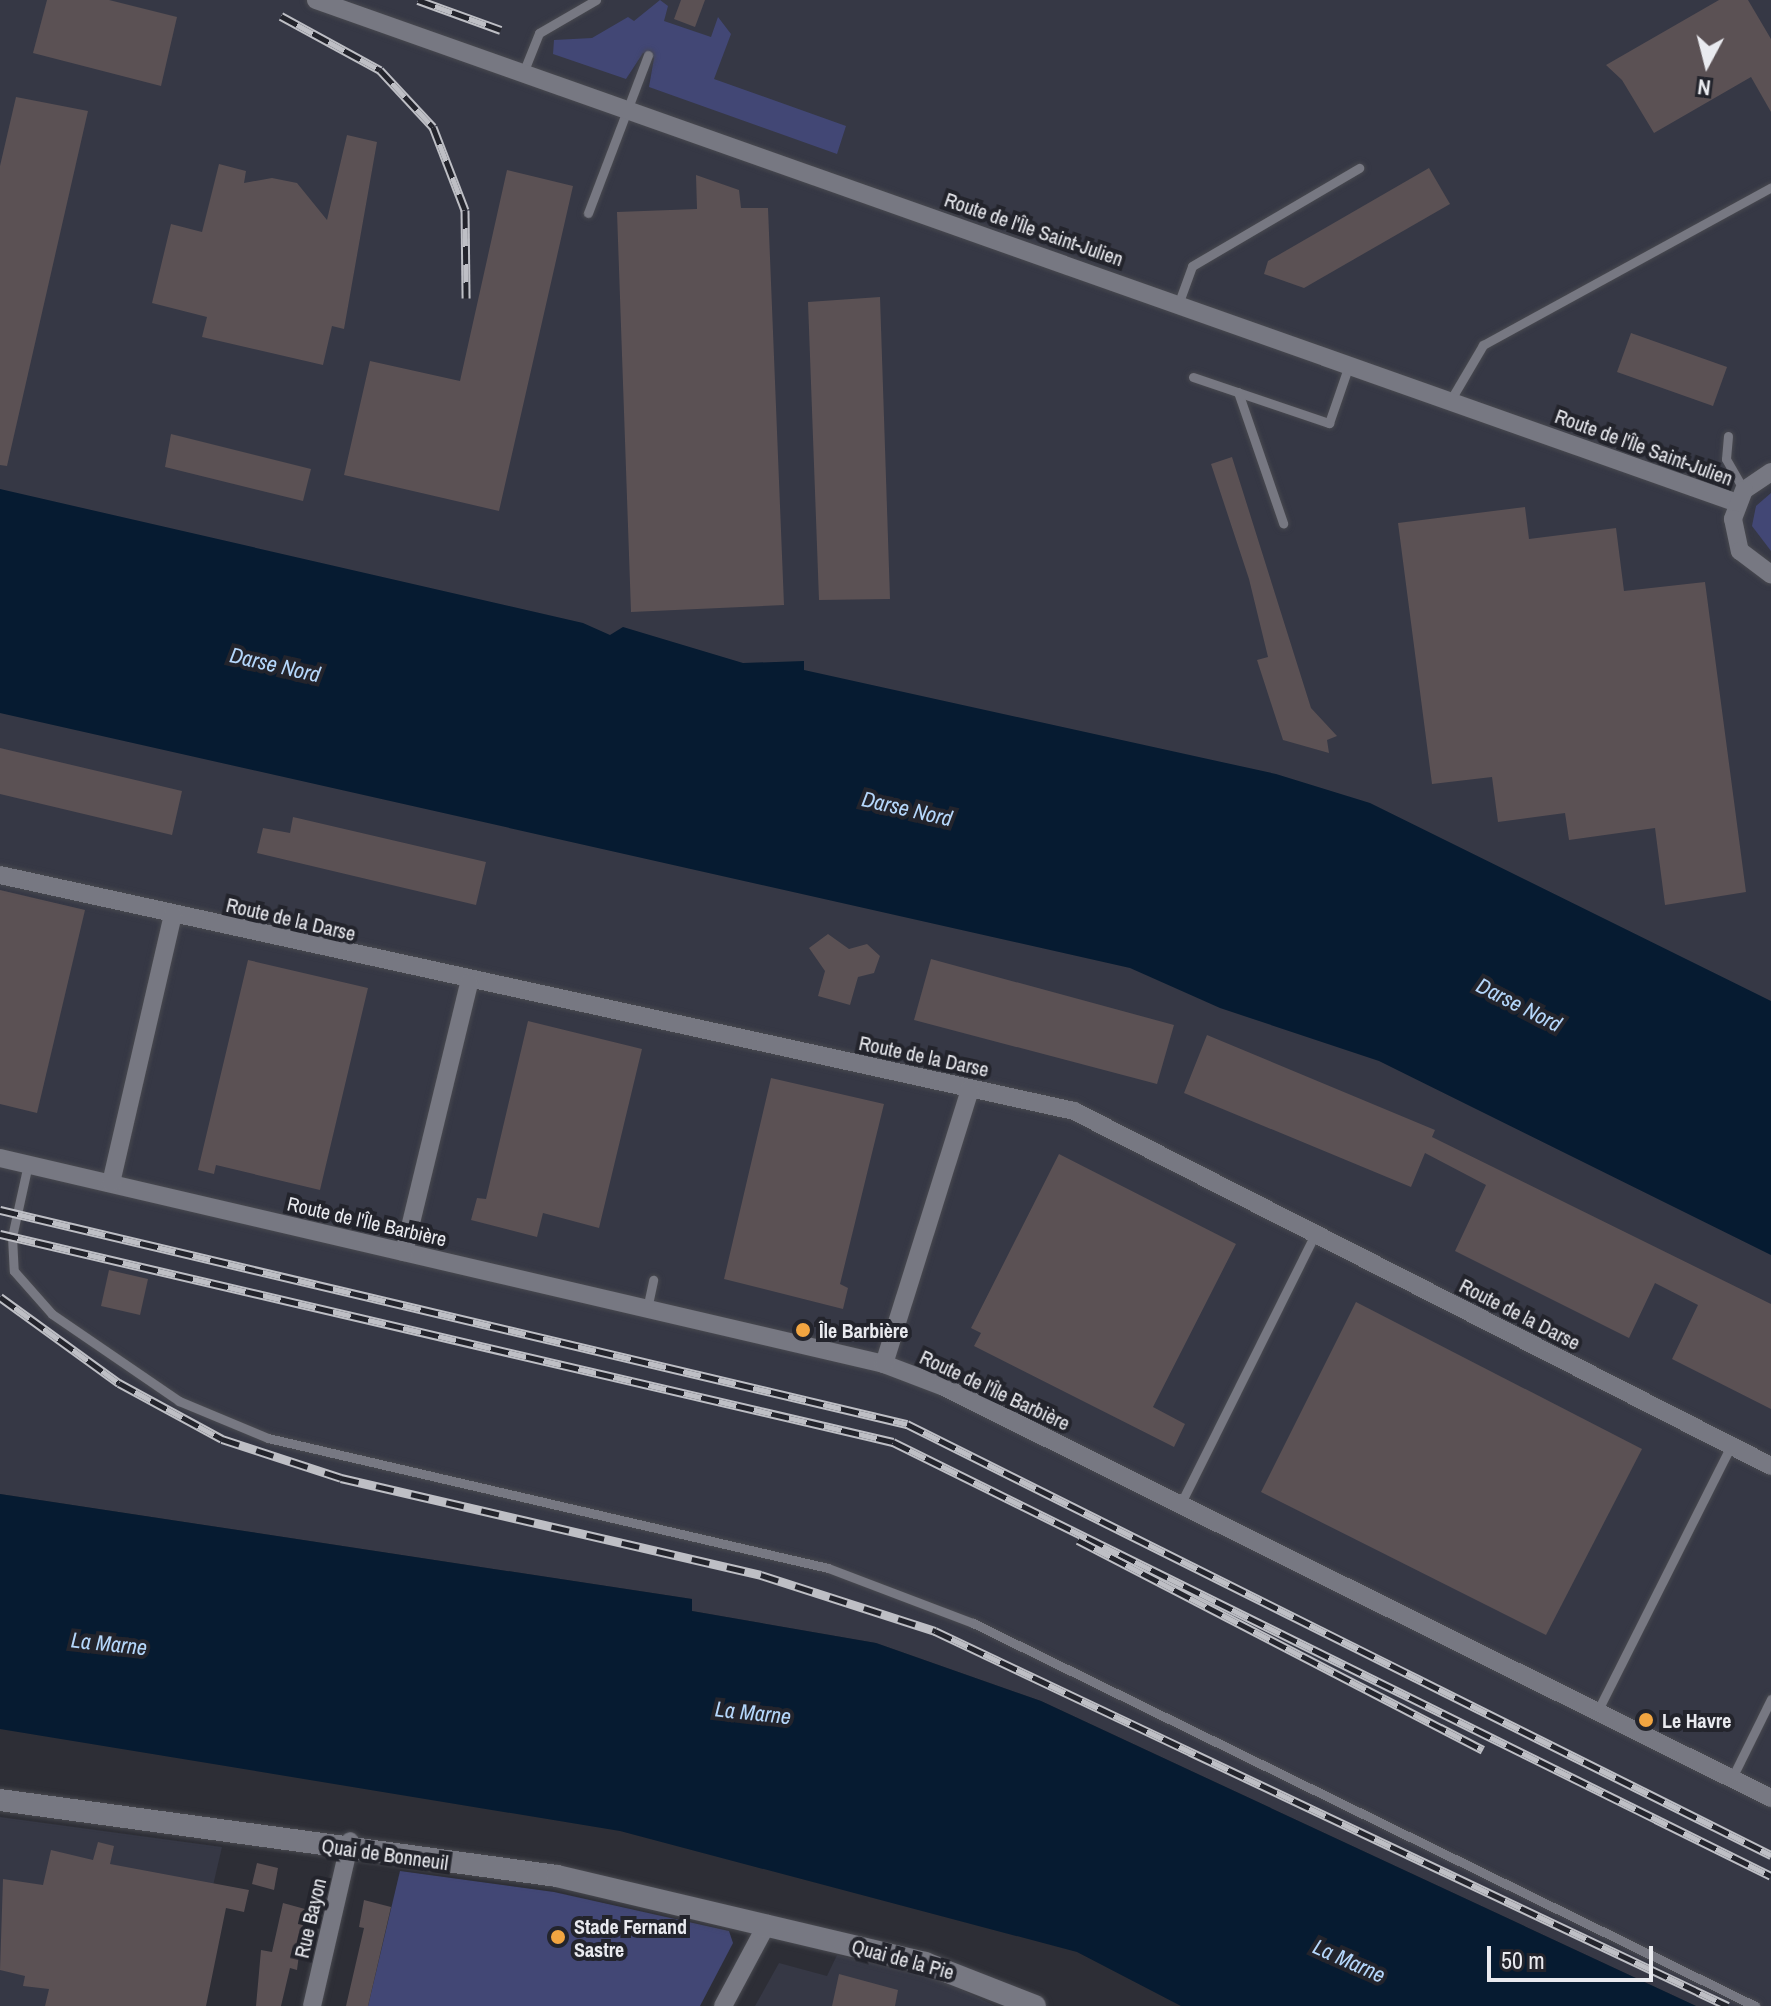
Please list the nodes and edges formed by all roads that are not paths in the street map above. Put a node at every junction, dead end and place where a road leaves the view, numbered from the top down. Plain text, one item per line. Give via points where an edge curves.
1 (316, 0) edge
2 (596, 0) edge
3 (648, 55) dead end
4 (523, 73) junction
5 (627, 112) junction
6 (1359, 168) dead end
7 (1771, 187) edge
8 (588, 213) dead end
9 (1179, 302) junction
10 (1349, 365) junction
11 (1193, 377) dead end
12 (1238, 392) junction
13 (1450, 401) junction
14 (1728, 436) dead end
15 (1771, 472) edge
16 (1740, 496) junction
17 (1283, 523) dead end
18 (1771, 574) edge
19 (0, 875) edge
20 (173, 915) junction
21 (469, 983) junction
22 (970, 1089) junction
23 (0, 1158) edge
24 (28, 1164) junction
25 (111, 1183) junction
26 (1315, 1234) junction
27 (404, 1252) junction
28 (653, 1280) dead end
29 (647, 1309) junction
30 (884, 1364) junction
31 (1731, 1446) junction
32 (1771, 1466) edge
33 (1180, 1505) junction
34 (1771, 1699) edge
35 (1596, 1714) junction
36 (1731, 1779) junction
37 (1771, 1798) edge
38 (0, 1800) edge
39 (349, 1846) junction
40 (767, 1924) junction
41 (312, 2006) edge
42 (723, 2006) edge
43 (1035, 2006) edge
44 (1755, 2006) edge

1 - 4 street, Route de l'Île Saint-Julien
2 - 4 lane via 539,33
3 - 5 lane
4 - 5 street, Route de l'Île Saint-Julien
5 - 8 lane
5 - 9 street, Route de l'Île Saint-Julien
6 - 9 lane via 1192,266
7 - 13 lane via 1483,345
9 - 10 street, Route de l'Île Saint-Julien
10 - 12 lane via 1329,423
10 - 13 street, Route de l'Île Saint-Julien
11 - 12 lane
12 - 17 lane
13 - 16 street, Route de l'Île Saint-Julien
14 - 16 lane via 1726,459
15 - 16 street, Route de l'Île Saint-Julien
16 - 18 street, Route de l'Île Saint-Julien via 1733,519 1740,551
19 - 20 street, Route de la Darse
20 - 21 street, Route de la Darse
20 - 25 street
21 - 22 street, Route de la Darse
21 - 27 street
22 - 26 street, Route de la Darse via 1074,1111
22 - 30 street
23 - 24 street, Route de l'Île Barbière
24 - 25 street, Route de l'Île Barbière
24 - 44 lane via 12,1237 14,1271 52,1314 179,1401 268,1438 828,1568 973,1623
25 - 27 street, Route de l'Île Barbière
26 - 31 street, Route de la Darse
26 - 33 lane
27 - 29 street, Route de l'Île Barbière
28 - 29 lane
29 - 30 street, Route de l'Île Barbière
30 - 33 street, Route de l'Île Barbière via 942,1386
31 - 32 street, Route de la Darse
31 - 35 lane
33 - 35 street, Route de l'Île Barbière
34 - 36 lane
35 - 36 street, Route de l'Île Barbière
36 - 37 street, Route de l'Île Barbière
38 - 39 street, Quai de Bonneuil
39 - 40 street, Quai de Bonneuil via 557,1876
39 - 41 street, Rue Bayon
40 - 42 street
40 - 43 street, Quai de la Pie via 925,1963

